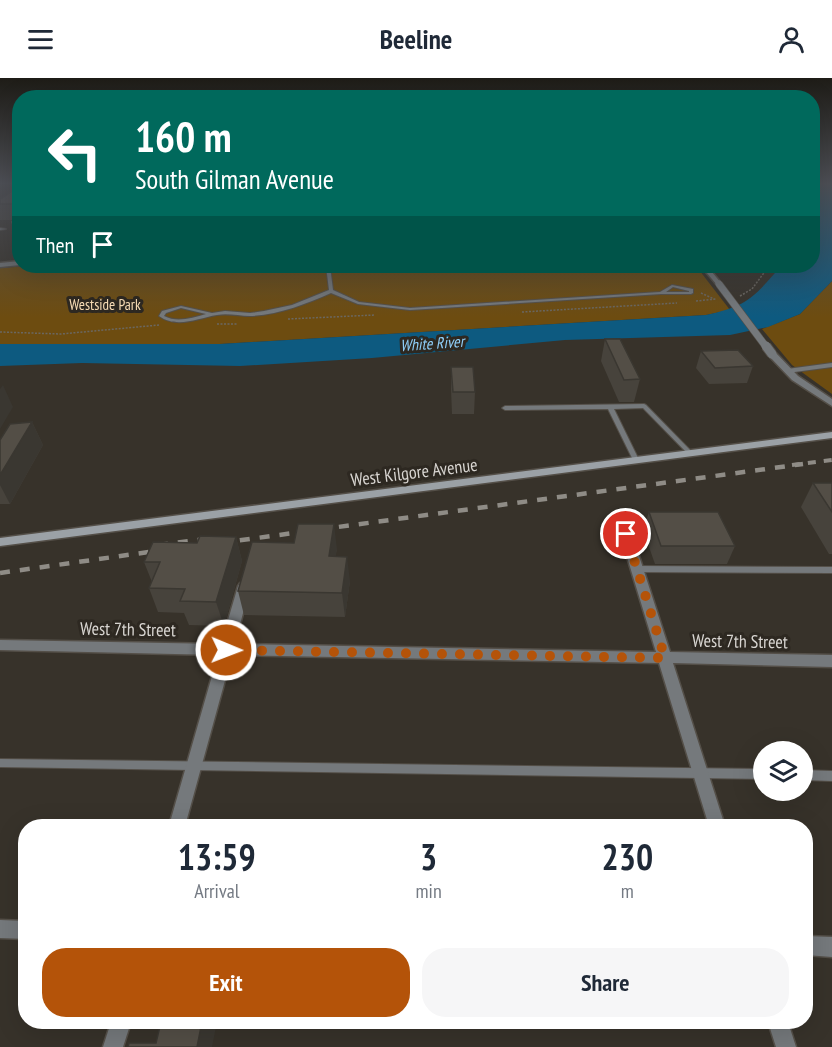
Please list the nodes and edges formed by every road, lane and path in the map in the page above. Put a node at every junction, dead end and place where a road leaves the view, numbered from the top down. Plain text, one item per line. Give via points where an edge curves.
1 (329, 273) edge
2 (710, 273) edge
3 (691, 290) joint
4 (331, 291) junction
5 (714, 299) dead end
6 (210, 314) junction
7 (832, 365) edge
8 (788, 371) junction
9 (832, 403) edge
10 (610, 407) junction
11 (505, 408) dead end
12 (832, 435) edge
13 (690, 453) junction
14 (636, 460) junction
15 (626, 534) dead end
16 (0, 542) edge
17 (636, 568) junction
18 (832, 570) edge
19 (247, 574) edge
20 (0, 645) edge
21 (226, 650) junction
22 (665, 658) junction
23 (832, 661) edge
24 (0, 763) edge
25 (194, 767) junction
26 (700, 772) junction
27 (753, 774) edge
28 (813, 775) edge
29 (832, 776) edge
30 (179, 819) edge
31 (715, 819) edge
32 (0, 929) edge
33 (18, 930) edge
34 (813, 946) edge
35 (832, 947) edge
36 (119, 1029) edge
37 (780, 1029) edge
38 (113, 1047) edge
39 (786, 1047) edge

1 - 4 lane
2 - 8 street, bridge
3 - 4 lane via 685,294 410,309 358,303
3 - 5 path
4 - 6 lane via 308,303 264,312
6 - 6 lane via 179,320 161,316 181,308
7 - 8 lane
8 - 9 street
10 - 11 lane
10 - 13 lane via 644,406
10 - 14 lane
12 - 13 main road, West Kilgore Avenue
13 - 14 main road, West Kilgore Avenue
14 - 16 main road, West Kilgore Avenue
15 - 17 street
17 - 18 lane
17 - 22 street
19 - 21 street
20 - 21 street, West 7th Street
21 - 22 street, West 7th Street
21 - 25 street
22 - 23 street, West 7th Street
22 - 26 street
24 - 25 lane
25 - 26 lane
25 - 30 street
26 - 27 lane
26 - 31 street
28 - 29 lane
32 - 33 street
34 - 35 street
36 - 38 street
37 - 39 street

